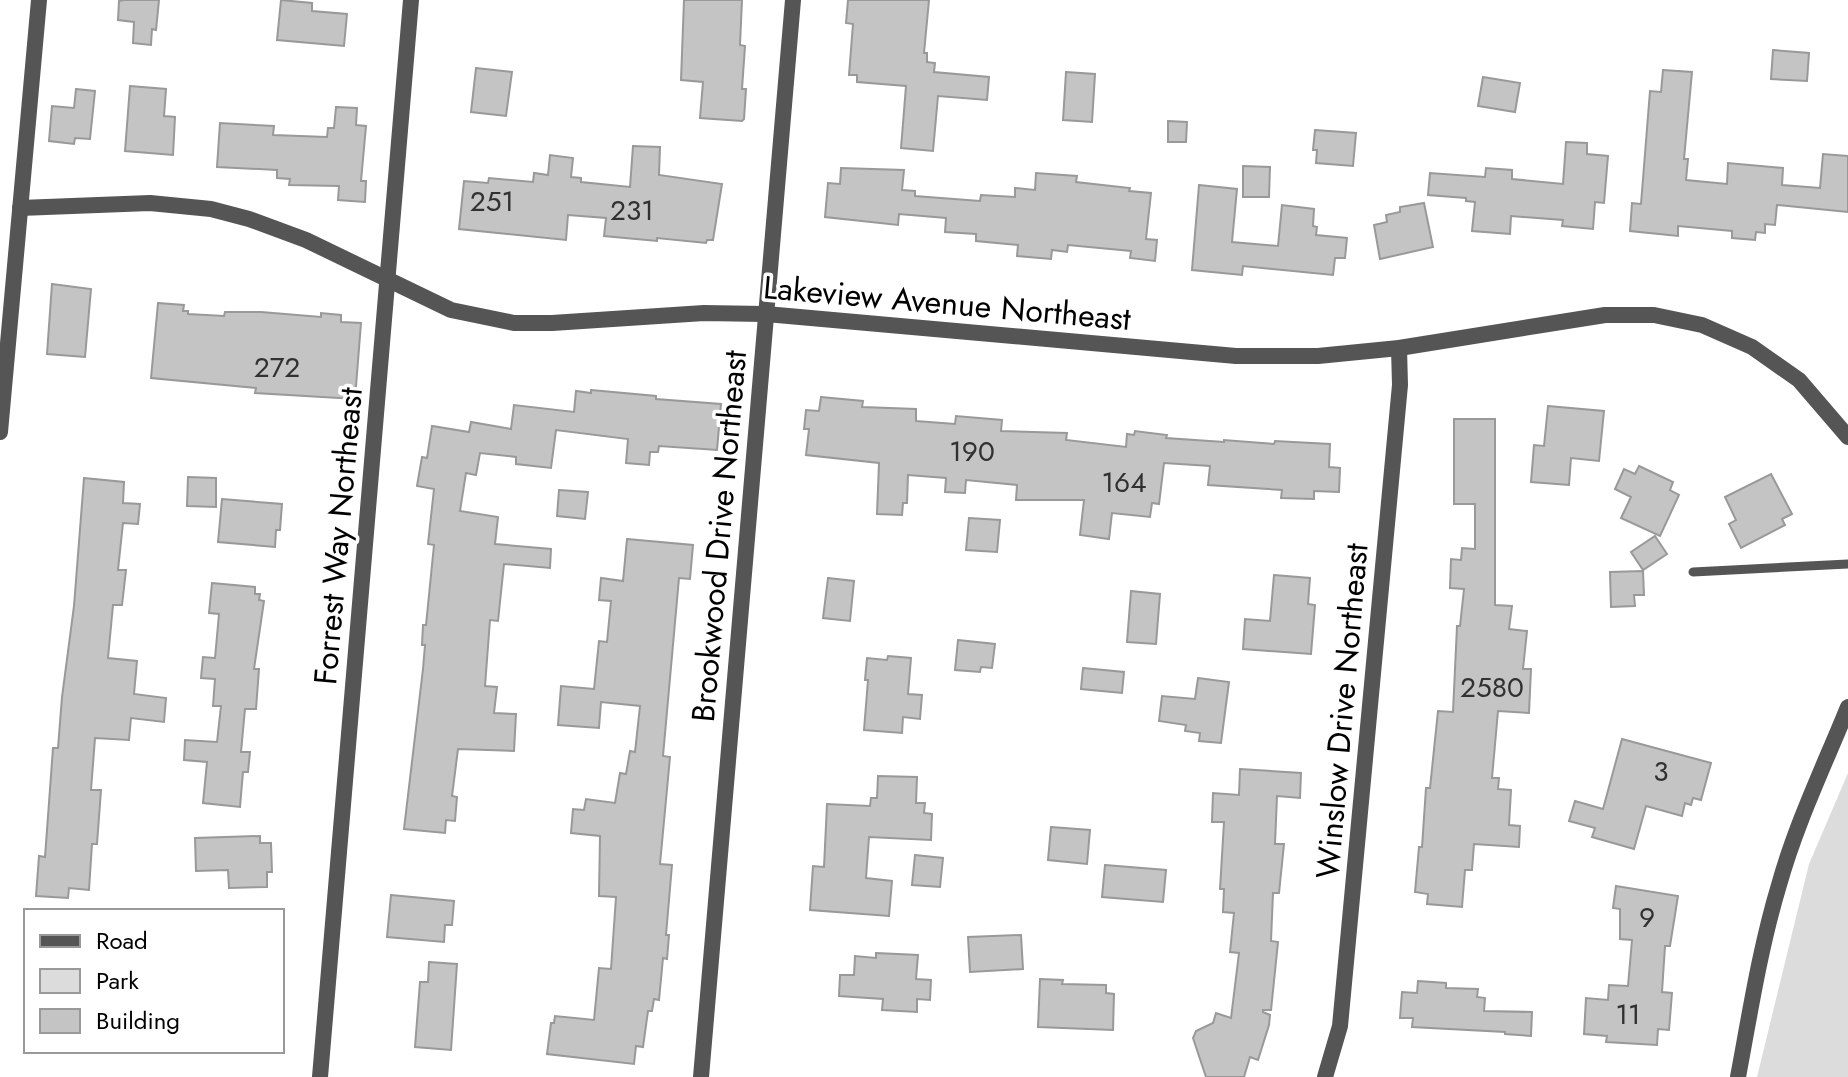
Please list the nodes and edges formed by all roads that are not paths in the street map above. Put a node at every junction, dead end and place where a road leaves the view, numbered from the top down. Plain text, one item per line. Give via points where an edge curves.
1 (39, 0) edge
2 (411, 0) edge
3 (793, 0) edge
4 (20, 208) junction
5 (389, 280) junction
6 (766, 314) junction
7 (1399, 348) junction
8 (0, 432) edge
9 (1848, 437) edge
10 (1848, 564) edge
11 (1693, 572) dead end
12 (1848, 707) edge
13 (320, 1077) edge
14 (701, 1077) edge
15 (1325, 1077) edge
16 (1738, 1077) edge

1 - 4 street
2 - 5 street, Forrest Way Northeast
3 - 6 street, Brookwood Drive Northeast
4 - 5 street, Lakeview Avenue Northeast via 150,203 211,209 306,240
4 - 8 street
5 - 6 street, Lakeview Avenue Northeast via 451,310 514,323
5 - 13 street, Forrest Way Northeast
6 - 7 street, Lakeview Avenue Northeast via 1236,356 1318,356
6 - 14 street, Brookwood Drive Northeast
7 - 9 street, Lakeview Avenue Northeast via 1605,315 1654,315 1702,325 1752,347 1799,380
7 - 15 street, Winslow Drive Northeast via 1400,385 1340,1026
10 - 11 lane
12 - 16 street via 1779,883

